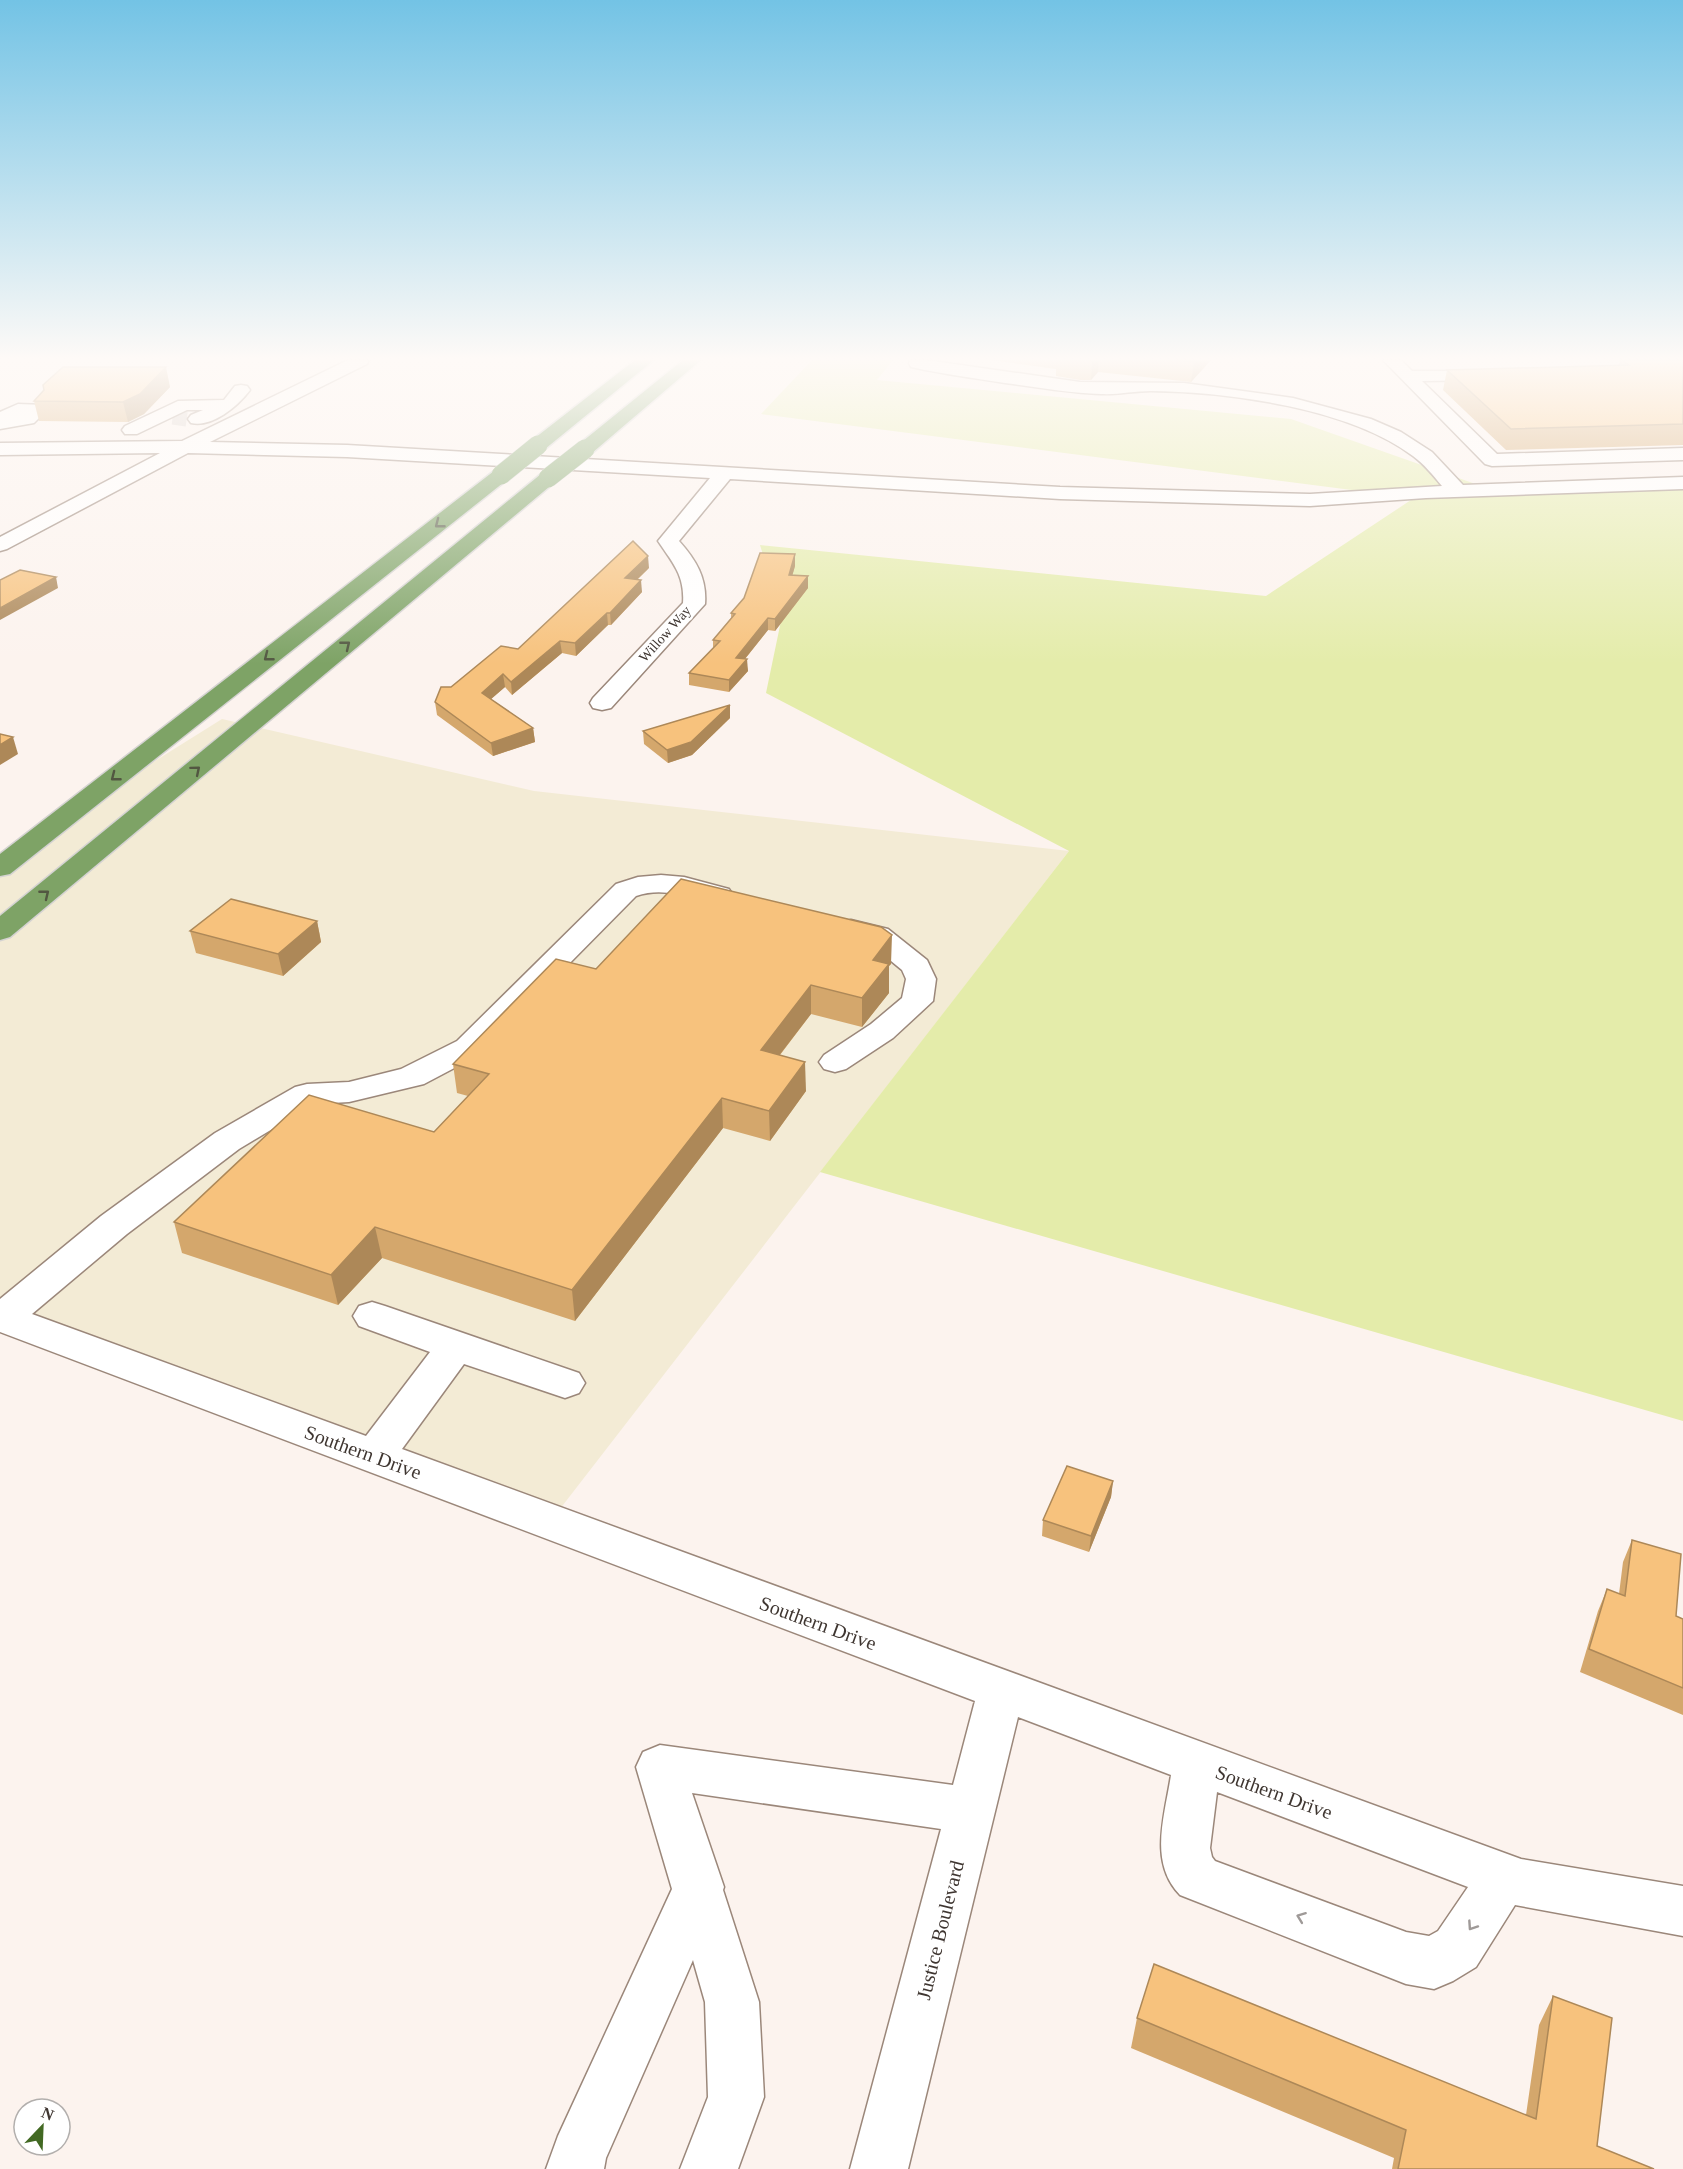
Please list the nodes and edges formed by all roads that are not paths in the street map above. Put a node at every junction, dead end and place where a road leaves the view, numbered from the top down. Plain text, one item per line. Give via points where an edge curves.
1 (158, 461) edge
2 (518, 461) edge
3 (549, 461) edge
4 (569, 461) edge
5 (1429, 461) edge
6 (725, 473) junction
7 (1683, 483) edge
8 (1458, 491) junction
9 (0, 545) edge
10 (602, 703) dead end
11 (0, 868) edge
12 (744, 901) edge
13 (824, 922) edge
14 (0, 931) edge
15 (835, 1062) dead end
16 (372, 1316) dead end
17 (1, 1317) edge
18 (456, 1346) junction
19 (566, 1383) dead end
20 (374, 1456) junction
21 (1001, 1691) junction
22 (1197, 1764) junction
23 (970, 1810) junction
24 (1504, 1877) junction
25 (699, 1887) junction
26 (1663, 1908) edge
27 (575, 2169) edge
28 (709, 2169) edge
29 (879, 2169) edge

1 - 9 street
2 -> 11 highway, bridge
3 - 6 street
14 -> 4 highway, bridge
5 - 8 street
6 - 8 street via 1103,495 1310,500
6 - 10 street, Willow Way via 668,541 685,561 696,585 694,604
7 - 8 street
12 - 17 street via 675,883 643,883 626,890 468,1048 412,1077 349,1092 307,1094 217,1148
13 - 15 street via 878,935 916,966 921,979 917,1001 882,1031
16 - 18 street
17 - 20 street, Southern Drive
18 - 19 street
18 - 20 street
20 - 21 street, Southern Drive
21 - 22 street, Southern Drive
21 - 23 street, Justice Boulevard
22 - 24 street, Southern Drive
24 -> 22 street via 1456,1949 1434,1963 1406,1958 1198,1878 1189,1869 1185,1848
23 - 25 street via 660,1767
23 - 29 street, Justice Boulevard
24 - 26 street, Southern Drive
25 - 27 street
25 - 28 street via 732,2002 736,2097

